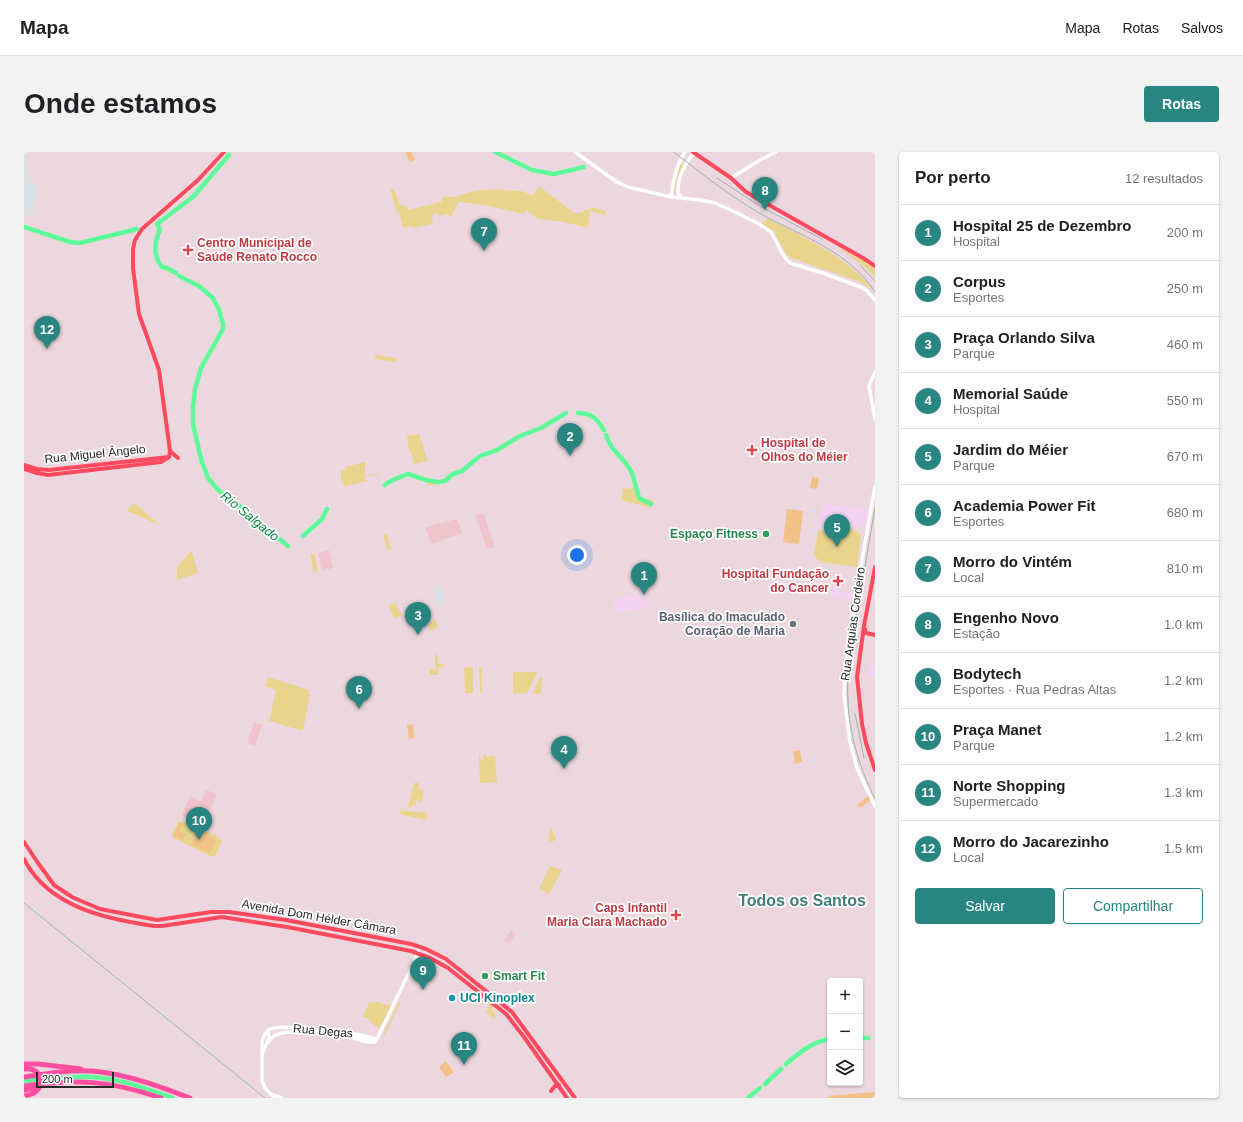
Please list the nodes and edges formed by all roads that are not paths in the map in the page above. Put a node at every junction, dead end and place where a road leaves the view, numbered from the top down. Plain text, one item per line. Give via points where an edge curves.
1 (575, 152) edge
2 (685, 152) edge
3 (694, 152) edge
4 (776, 152) edge
5 (224, 153) edge
6 (730, 178) junction
7 (672, 198) junction
8 (683, 198) junction
9 (875, 266) edge
10 (875, 300) edge
11 (875, 372) edge
12 (875, 419) edge
13 (170, 451) junction
14 (169, 457) junction
15 (178, 458) dead end
16 (24, 465) edge
17 (24, 469) edge
18 (875, 486) edge
19 (875, 566) edge
20 (864, 626) junction
21 (869, 635) junction
22 (875, 635) edge
23 (862, 643) junction
24 (861, 652) junction
25 (860, 658) junction
26 (861, 670) junction
27 (858, 684) junction
28 (875, 770) edge
29 (875, 806) edge
30 (24, 842) edge
31 (24, 858) edge
32 (38, 864) junction
33 (30, 869) junction
34 (44, 871) junction
35 (35, 876) junction
36 (322, 927) junction
37 (316, 932) junction
38 (419, 946) junction
39 (418, 953) junction
40 (268, 1030) junction
41 (376, 1040) junction
42 (267, 1043) junction
43 (262, 1053) junction
44 (24, 1064) edge
45 (24, 1069) edge
46 (100, 1071) junction
47 (24, 1077) edge
48 (47, 1083) junction
49 (558, 1085) junction
50 (24, 1086) edge
51 (24, 1090) edge
52 (551, 1091) dead end
53 (270, 1094) junction
54 (24, 1096) edge
55 (574, 1096) edge
56 (161, 1098) edge
57 (190, 1098) edge
58 (275, 1098) edge
59 (282, 1098) edge
60 (567, 1098) edge

1 - 7 main road via 623,185
2 - 7 main road via 678,166
3 - 6 main road
3 - 8 main road via 684,167 678,189 679,195
4 - 6 main road
5 - 13 main road via 141,231 135,240 132,253 137,307 160,373
6 - 9 main road via 746,192
7 - 8 main road
8 - 10 main road via 716,203 759,224 771,232 785,258 790,262 863,288
11 - 12 main road via 869,386
13 - 14 main road
13 - 15 main road
14 - 16 main road, Rua Miguel Ângelo via 49,470
14 - 17 main road, Rua Miguel Ângelo via 161,462 48,475
18 - 29 main road, Rua Arquias Cordeiro via 849,634 844,696 857,768
19 - 20 main road
20 - 21 main road
20 - 23 main road
21 - 22 main road
21 - 23 main road
23 - 24 main road
24 - 25 main road
24 - 26 main road
25 - 26 main road
25 - 27 main road
26 - 27 main road
27 - 28 main road via 862,724
30 - 32 main road, Avenida Dom Hélder Câmara
31 - 33 main road, Avenida Dom Hélder Câmara
32 - 33 main road via 32,865
32 - 34 main road, Avenida Dom Hélder Câmara
33 - 35 main road, Avenida Dom Hélder Câmara
34 - 35 main road via 41,875
34 - 36 main road, Avenida Dom Hélder Câmara via 54,885 72,897 112,912 157,920 226,911
35 - 37 main road, Avenida Dom Hélder Câmara via 60,898 83,910 144,924 162,926 222,917
36 - 37 main road
36 - 38 main road, Avenida Dom Hélder Câmara
37 - 39 main road, Avenida Dom Hélder Câmara
38 - 39 main road
38 - 55 main road, Avenida Dom Hélder Câmara via 446,959 512,1012
39 - 41 main road
39 - 49 main road, Avenida Dom Hélder Câmara via 448,968 506,1014
40 - 41 main road, Rua Degas via 293,1028 342,1032
40 - 42 main road
40 - 43 main road via 263,1038
41 - 42 main road, Rua Degas via 367,1042 345,1035 294,1032 279,1033
42 - 43 main road
43 - 53 main road via 263,1084
44 - 46 highway
45 - 54 highway via 37,1072 41,1084 36,1092
46 - 47 highway
46 - 57 highway via 139,1080
48 - 50 highway
48 - 51 highway
48 - 56 highway via 103,1082
49 - 52 main road
49 - 55 main road
49 - 60 main road, Avenida Dom Hélder Câmara
53 - 58 main road
53 - 59 main road

